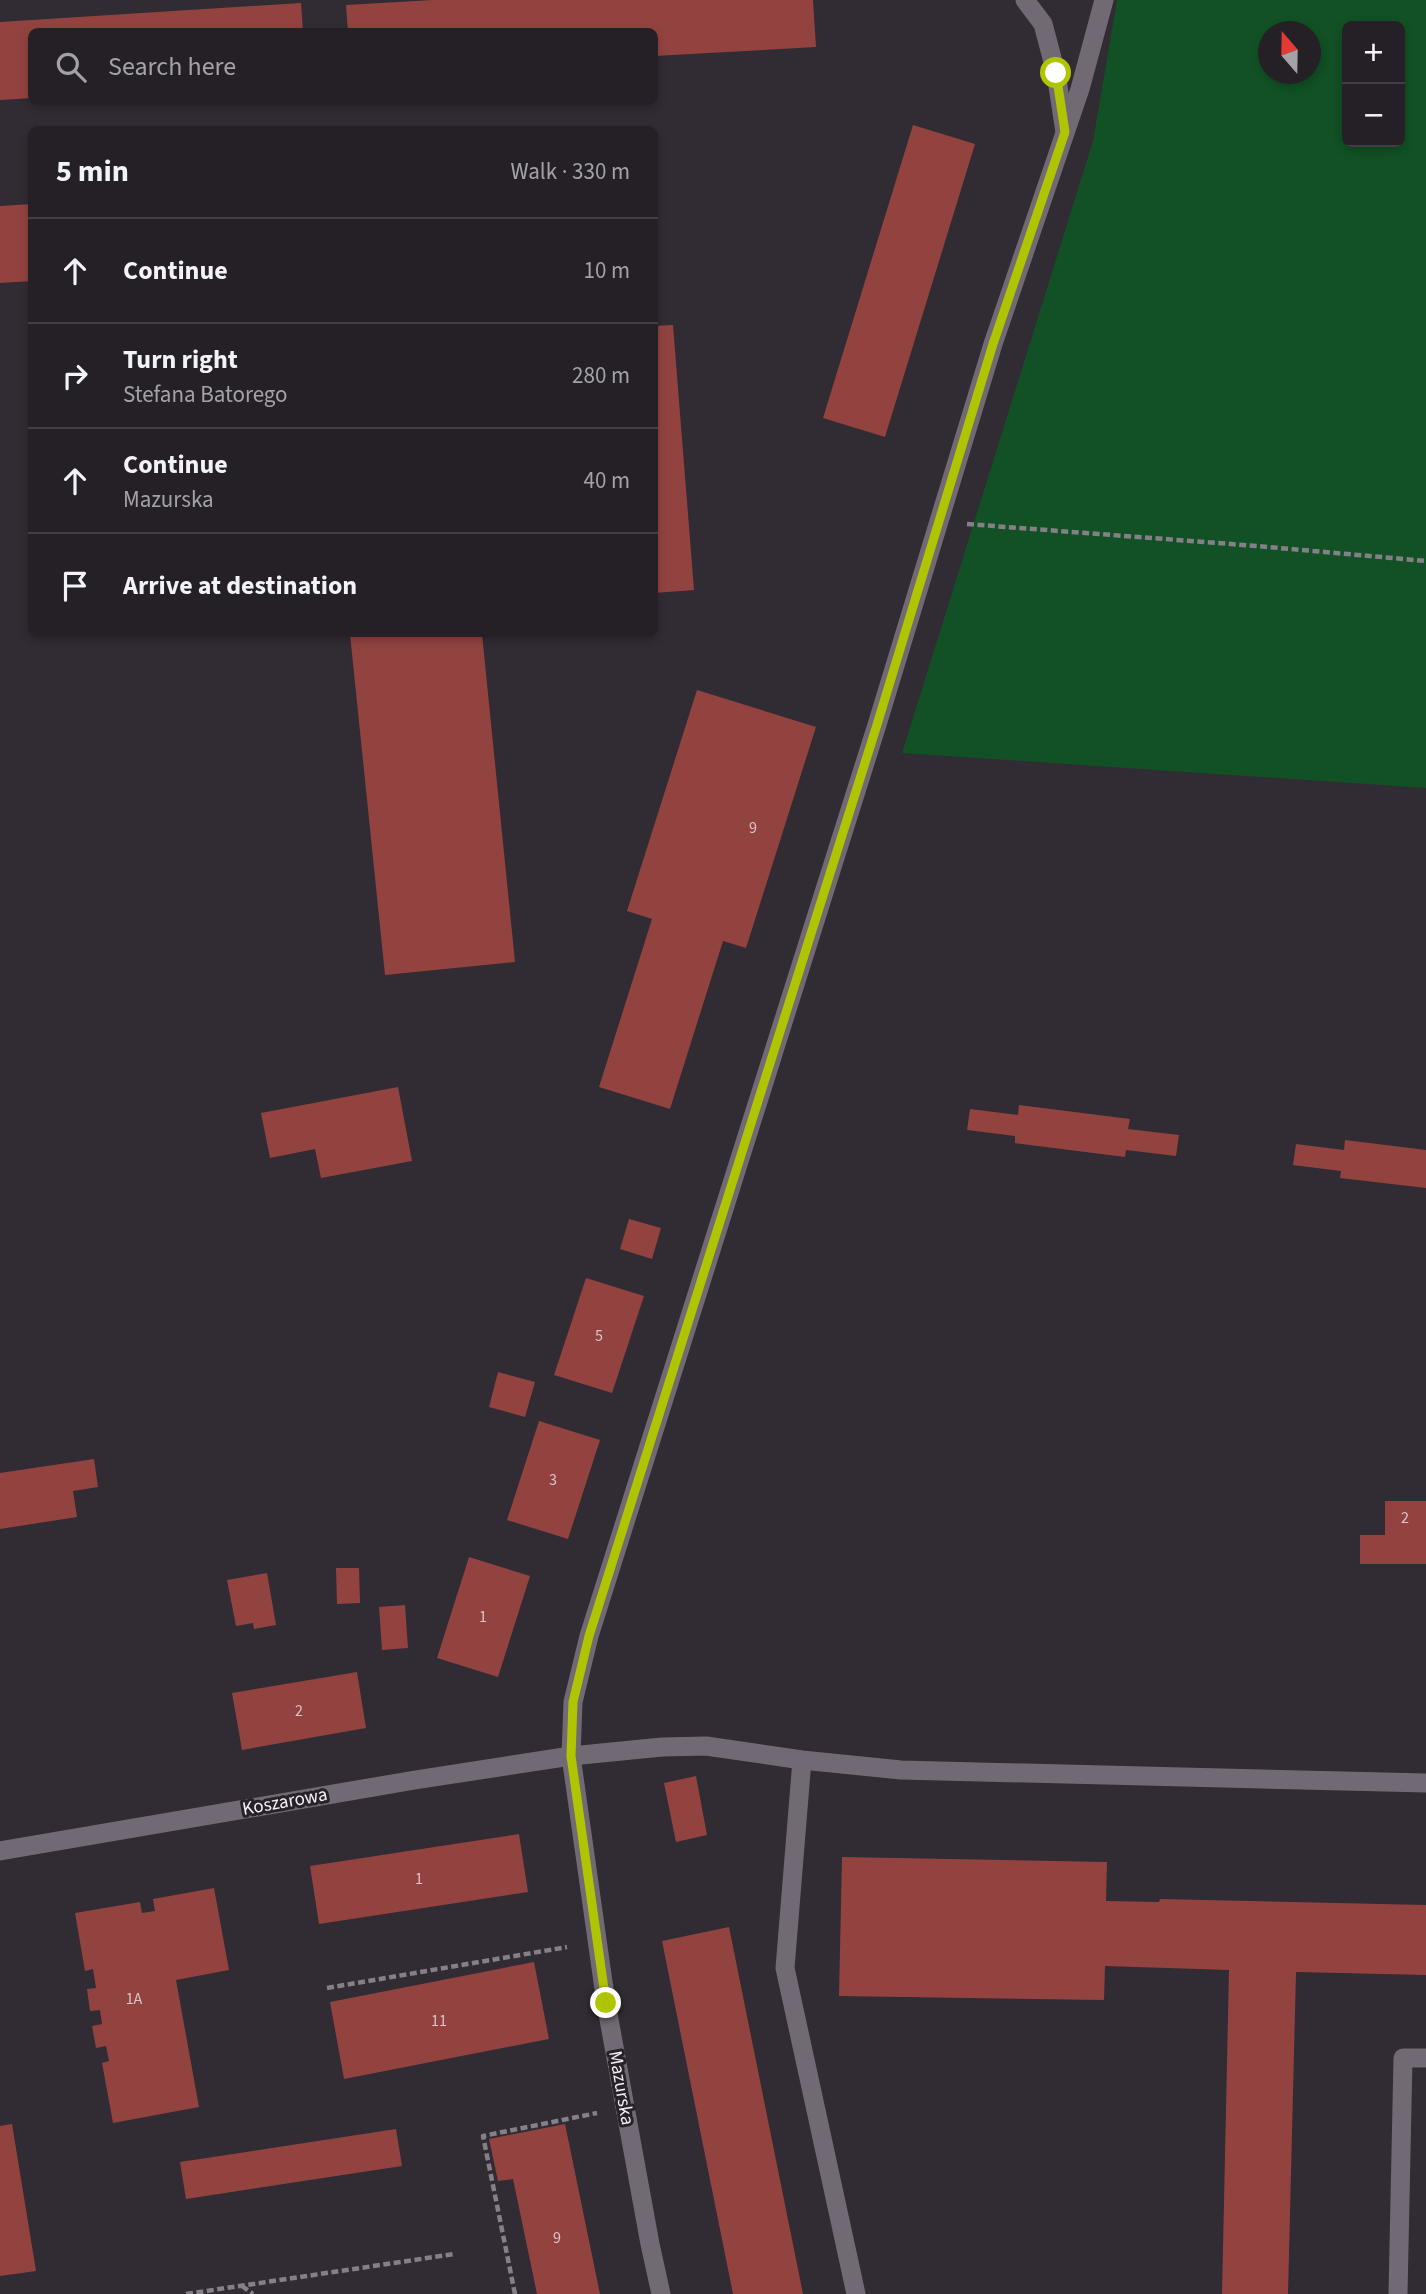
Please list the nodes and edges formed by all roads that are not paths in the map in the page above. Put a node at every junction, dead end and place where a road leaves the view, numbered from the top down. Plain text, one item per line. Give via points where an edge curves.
1 (1025, 0) edge
2 (1104, 0) edge
3 (1065, 132) junction
4 (571, 1756) junction
5 (802, 1760) junction
6 (1426, 1783) edge
7 (0, 1851) edge
8 (1426, 2058) edge
9 (662, 2294) edge
10 (856, 2294) edge
11 (1398, 2294) edge

1 - 3 street via 1043,24
2 - 3 street, Mazurska
3 - 4 street, Mazurska via 993,344 589,1636 573,1702
4 - 5 street, Koszarowa via 706,1746
4 - 7 street, Koszarowa
4 - 9 street, Mazurska via 606,2003
5 - 6 street, Koszarowa via 901,1770
5 - 10 street via 785,1968
8 - 11 street via 1403,2058

